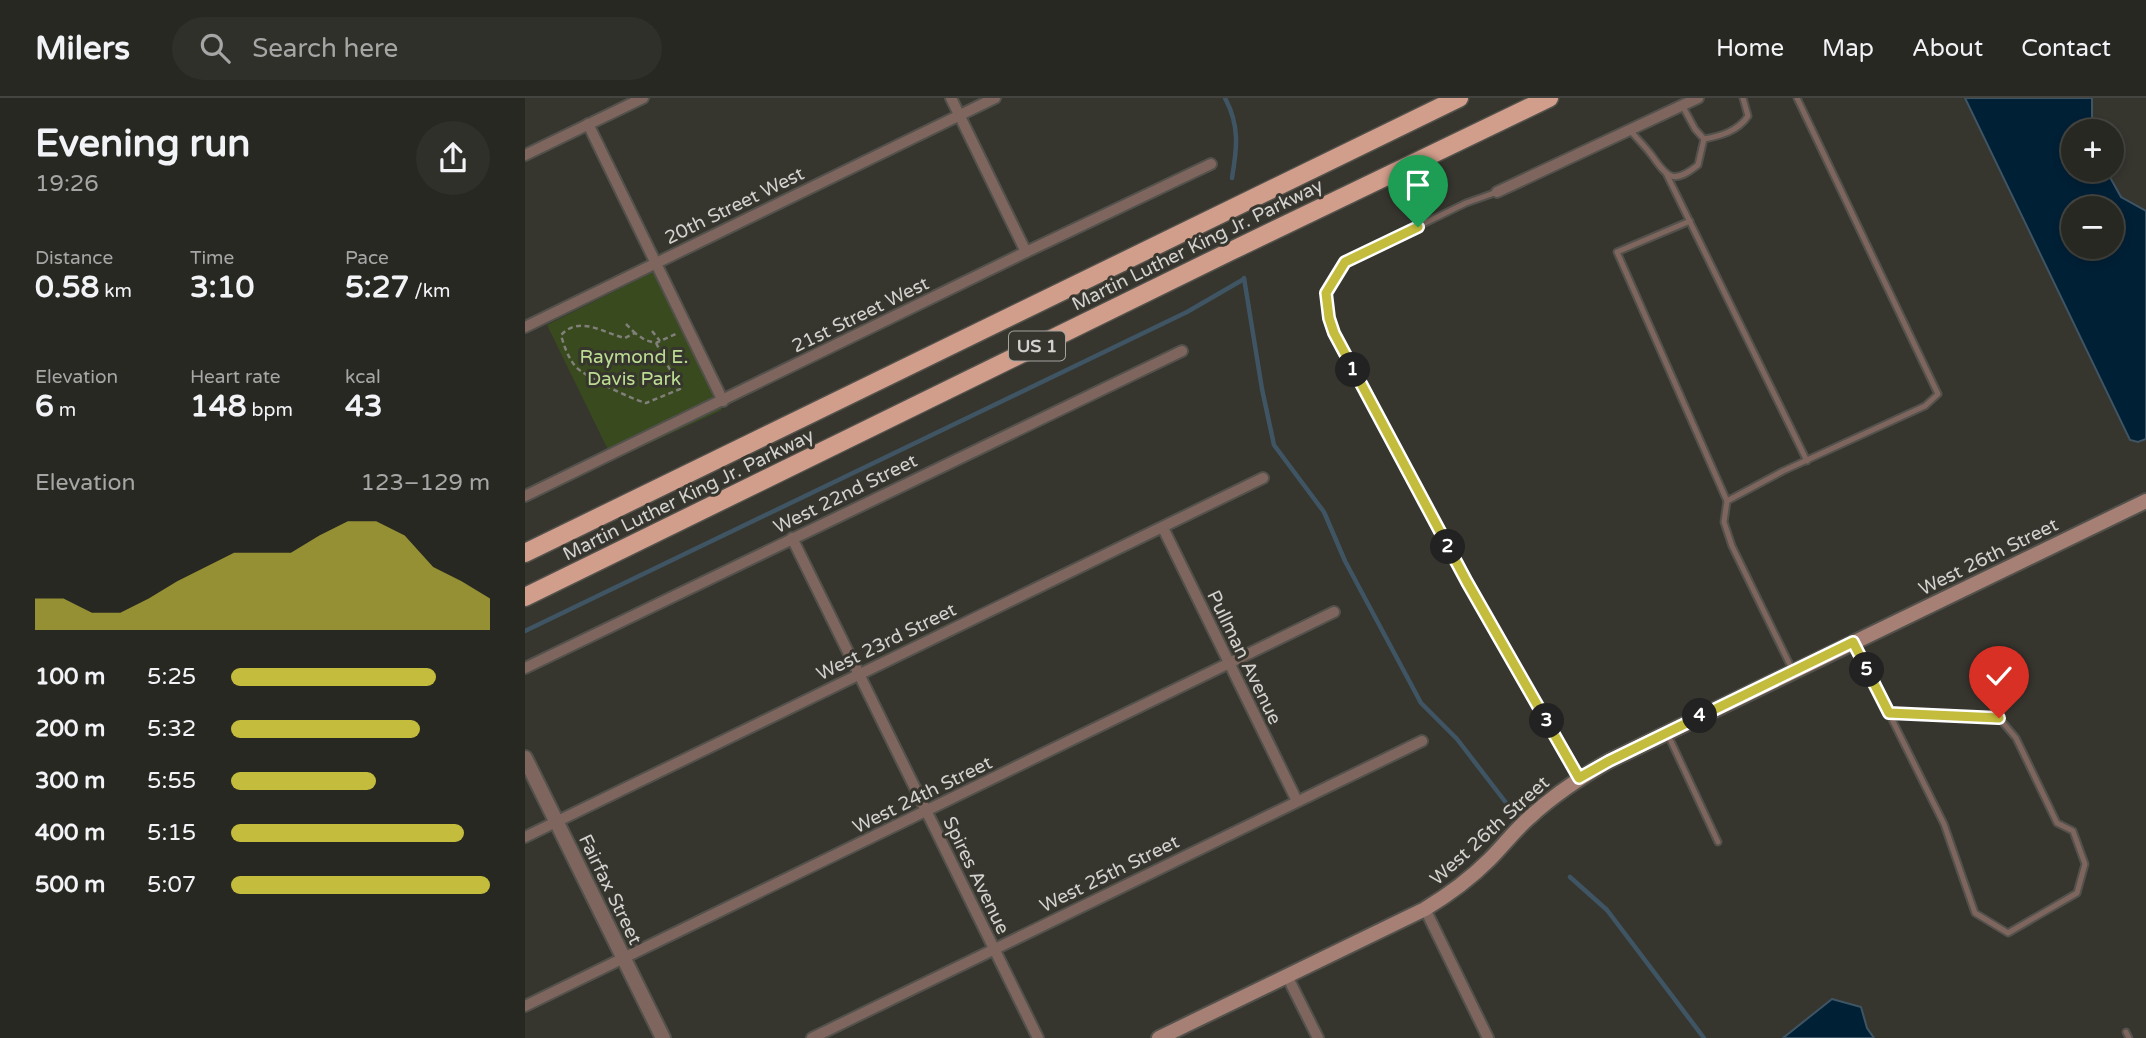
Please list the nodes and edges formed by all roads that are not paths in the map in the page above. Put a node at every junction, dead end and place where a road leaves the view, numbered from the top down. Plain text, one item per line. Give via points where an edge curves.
1 (643, 98) edge
2 (951, 98) edge
3 (995, 98) edge
4 (1459, 98) edge
5 (1549, 98) edge
6 (1698, 98) edge
7 (1743, 98) edge
8 (1797, 98) edge
9 (1682, 105) junction
10 (959, 116) junction
11 (588, 124) junction
12 (1630, 130) junction
13 (1704, 139) junction
14 (525, 155) edge
15 (1211, 164) dead end
16 (1666, 173) junction
17 (1497, 192) joint
18 (1690, 220) junction
19 (1026, 252) junction
20 (656, 263) junction
21 (525, 327) edge
22 (1182, 351) dead end
23 (723, 401) junction
24 (1807, 461) junction
25 (1263, 478) dead end
26 (525, 496) edge
27 (1727, 501) junction
28 (2146, 501) edge
29 (1163, 528) junction
30 (792, 538) junction
31 (525, 553) edge
32 (525, 597) edge
33 (1334, 612) dead end
34 (1853, 642) junction
35 (1229, 664) junction
36 (525, 668) edge
37 (1793, 671) junction
38 (859, 673) junction
39 (1889, 713) junction
40 (1667, 733) junction
41 (1422, 741) dead end
42 (525, 758) edge
43 (1579, 778) junction
44 (1297, 801) junction
45 (927, 811) junction
46 (557, 821) junction
47 (525, 837) edge
48 (1719, 842) dead end
49 (1425, 909) junction
50 (994, 949) junction
51 (624, 958) junction
52 (1287, 976) junction
53 (525, 1006) edge
54 (663, 1038) edge
55 (812, 1038) edge
56 (1038, 1038) edge
57 (1159, 1038) edge
58 (1318, 1038) edge
59 (1488, 1038) edge

1 - 11 street
2 - 10 street
3 - 10 street, 20th Street West
4 - 31 highway, Martin Luther King Jr. Parkway / US 1
5 - 32 highway, Martin Luther King Jr. Parkway / US 1
6 - 9 street
7 - 13 lane via 1748,116 1743,123
8 - 24 lane via 1938,394 1925,406
9 - 12 street
9 - 13 lane
10 - 19 street
10 - 20 street, 20th Street West
11 - 14 street
11 - 20 street
12 - 16 lane
12 - 17 street
13 - 16 lane via 1698,164 1686,174 1674,177
15 - 19 street, 21st Street West
16 - 18 lane
17 - 43 lane via 1466,202 1345,262 1326,293 1329,318 1467,582
18 - 24 lane
18 - 27 lane via 1616,253
19 - 23 street, 21st Street West
20 - 21 street, 20th Street West
20 - 23 street
22 - 30 street, West 22nd Street
23 - 26 street, 21st Street West
24 - 27 lane
25 - 29 street, West 23rd Street
27 - 37 lane via 1724,522 1733,546
28 - 34 main road, West 26th Street
29 - 35 street, Pullman Avenue
29 - 38 street, West 23rd Street
30 - 36 street, West 22nd Street
30 - 38 street, Spires Avenue
33 - 35 street, West 24th Street
34 - 37 main road, West 26th Street
34 - 39 lane
35 - 44 street, Pullman Avenue
35 - 45 street, West 24th Street
37 - 40 main road, West 26th Street
38 - 45 street, Spires Avenue
38 - 46 street, West 23rd Street
39 - 39 lane via 1944,824 1975,913 2008,933 2077,893 2085,864 2073,831 2057,823 2016,738 1999,718
40 - 43 main road, West 26th Street
40 - 48 lane
41 - 44 street, West 25th Street
42 - 46 street, Fairfax Street
43 - 49 main road, West 26th Street via 1529,817 1472,876
44 - 50 street, West 25th Street
45 - 50 street, Spires Avenue
45 - 51 street, West 24th Street
46 - 47 street, West 23rd Street
46 - 51 street, Fairfax Street
49 - 52 main road, West 26th Street
49 - 59 street
50 - 55 street, West 25th Street
50 - 56 street, Spires Avenue
51 - 53 street, West 24th Street
51 - 54 street, Fairfax Street
52 - 57 main road, West 26th Street
52 - 58 street

